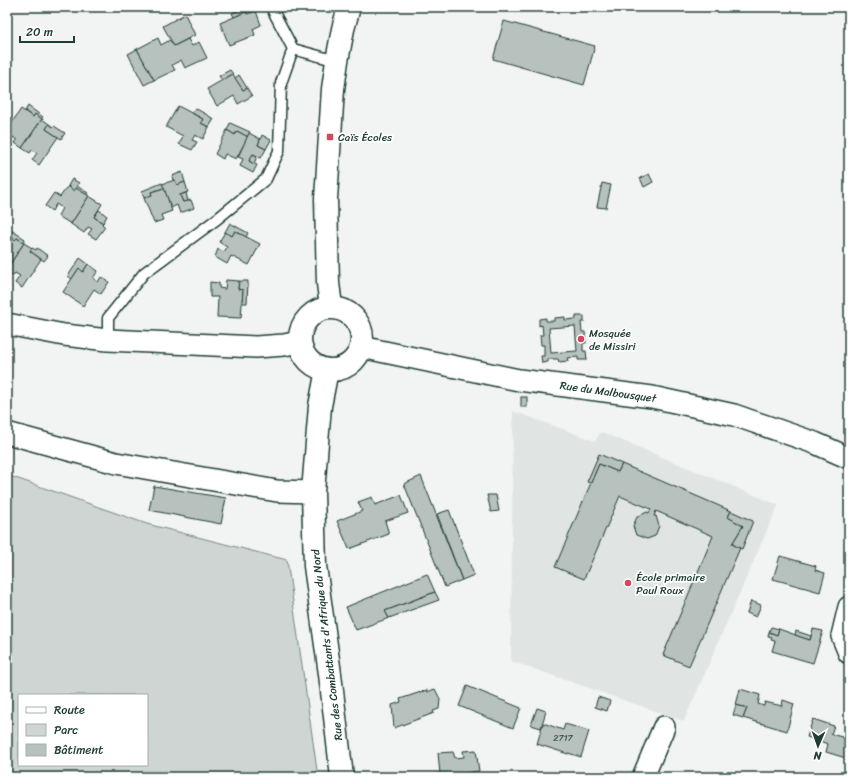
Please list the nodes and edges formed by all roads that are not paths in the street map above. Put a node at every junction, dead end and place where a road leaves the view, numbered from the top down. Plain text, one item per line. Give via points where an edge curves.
1 (271, 7) edge
2 (349, 7) edge
3 (292, 49) junction
4 (337, 61) junction
5 (331, 307) junction
6 (7, 324) edge
7 (108, 340) junction
8 (299, 342) junction
9 (361, 347) junction
10 (327, 370) junction
11 (7, 433) edge
12 (849, 458) edge
13 (313, 492) junction
14 (849, 607) edge
15 (849, 653) edge
16 (664, 727) dead end
17 (342, 777) edge
18 (643, 777) edge

1 - 3 lane
2 - 4 main road
3 - 4 lane
3 - 7 lane via 281,83 279,151 266,179 144,273 108,318
4 - 5 main road via 326,199
5 - 8 main road via 321,308 306,320 299,334
5 - 9 main road via 340,308 356,320 362,333
6 - 7 street
7 - 8 street via 256,347
8 - 10 main road via 305,357 318,368
9 - 10 main road via 351,363 343,368
9 - 12 street, Rue du Malbousquet via 519,380 652,397 734,415 815,443
10 - 13 main road, Rue des Combattants d'Afrique du Nord via 320,406
11 - 13 street via 116,463 277,491
13 - 17 main road, Rue des Combattants d'Afrique du Nord via 315,566
14 - 15 street via 842,636
16 - 18 street

